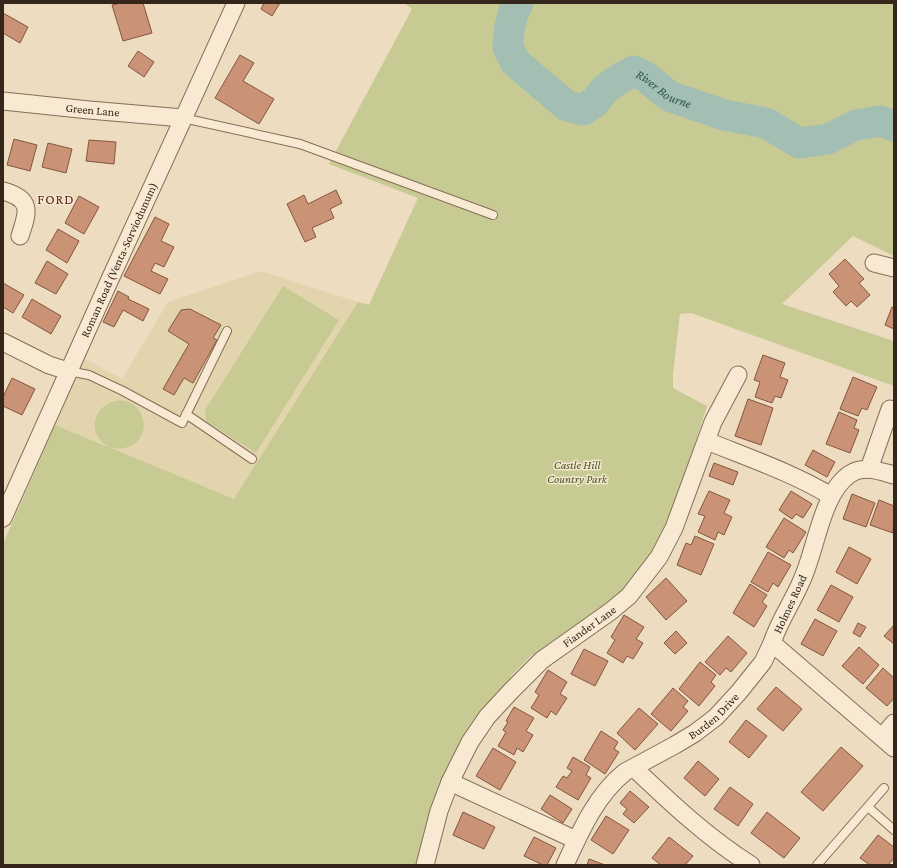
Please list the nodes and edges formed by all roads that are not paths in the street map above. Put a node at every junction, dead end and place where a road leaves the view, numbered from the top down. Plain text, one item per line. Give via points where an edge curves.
1 (236, 3) edge
2 (3, 101) edge
3 (183, 118) junction
4 (3, 191) edge
5 (493, 215) dead end
6 (20, 236) dead end
7 (874, 263) dead end
8 (894, 268) edge
9 (227, 331) dead end
10 (3, 342) edge
11 (68, 371) junction
12 (738, 375) dead end
13 (890, 409) dead end
14 (186, 414) junction
15 (707, 441) junction
16 (252, 459) dead end
17 (869, 470) junction
18 (894, 475) edge
19 (831, 496) junction
20 (3, 518) edge
21 (772, 643) junction
22 (894, 723) edge
23 (888, 742) edge
24 (634, 768) junction
25 (450, 782) junction
26 (884, 788) dead end
27 (868, 807) junction
28 (894, 830) edge
29 (576, 840) junction
30 (426, 865) edge
31 (565, 865) edge
32 (751, 865) edge
33 (817, 865) edge

1 - 3 street, Roman Road (Venta-Sorviodunum)
2 - 3 street, Green Lane
3 - 5 lane via 300,144
3 - 11 street, Roman Road (Venta-Sorviodunum)
4 - 6 street via 21,199 27,209
7 - 8 street
9 - 14 lane
10 - 11 street via 49,365
11 - 14 lane via 89,375 182,423
11 - 20 street, Roman Road (Venta-Sorviodunum)
12 - 15 street, Fiander Lane
13 - 17 street
14 - 16 lane
15 - 19 street via 795,476
15 - 25 street, Fiander Lane via 674,528 652,568 629,596 542,660 497,705 467,749
17 - 18 street, Holmes Road
17 - 19 street, Holmes Road via 858,470 850,474 842,480
19 - 21 street, Holmes Road via 804,575
21 - 23 street, Holmes Road
21 - 24 street, Burden Drive via 763,662 716,717 695,733
22 - 23 street, Holmes Road
24 - 29 street, Burden Drive via 625,772 610,786
24 - 32 street via 698,826
25 - 29 street
25 - 30 street, Fiander Lane via 439,811
26 - 27 lane
27 - 28 lane
27 - 33 lane
29 - 31 street, Burden Drive

